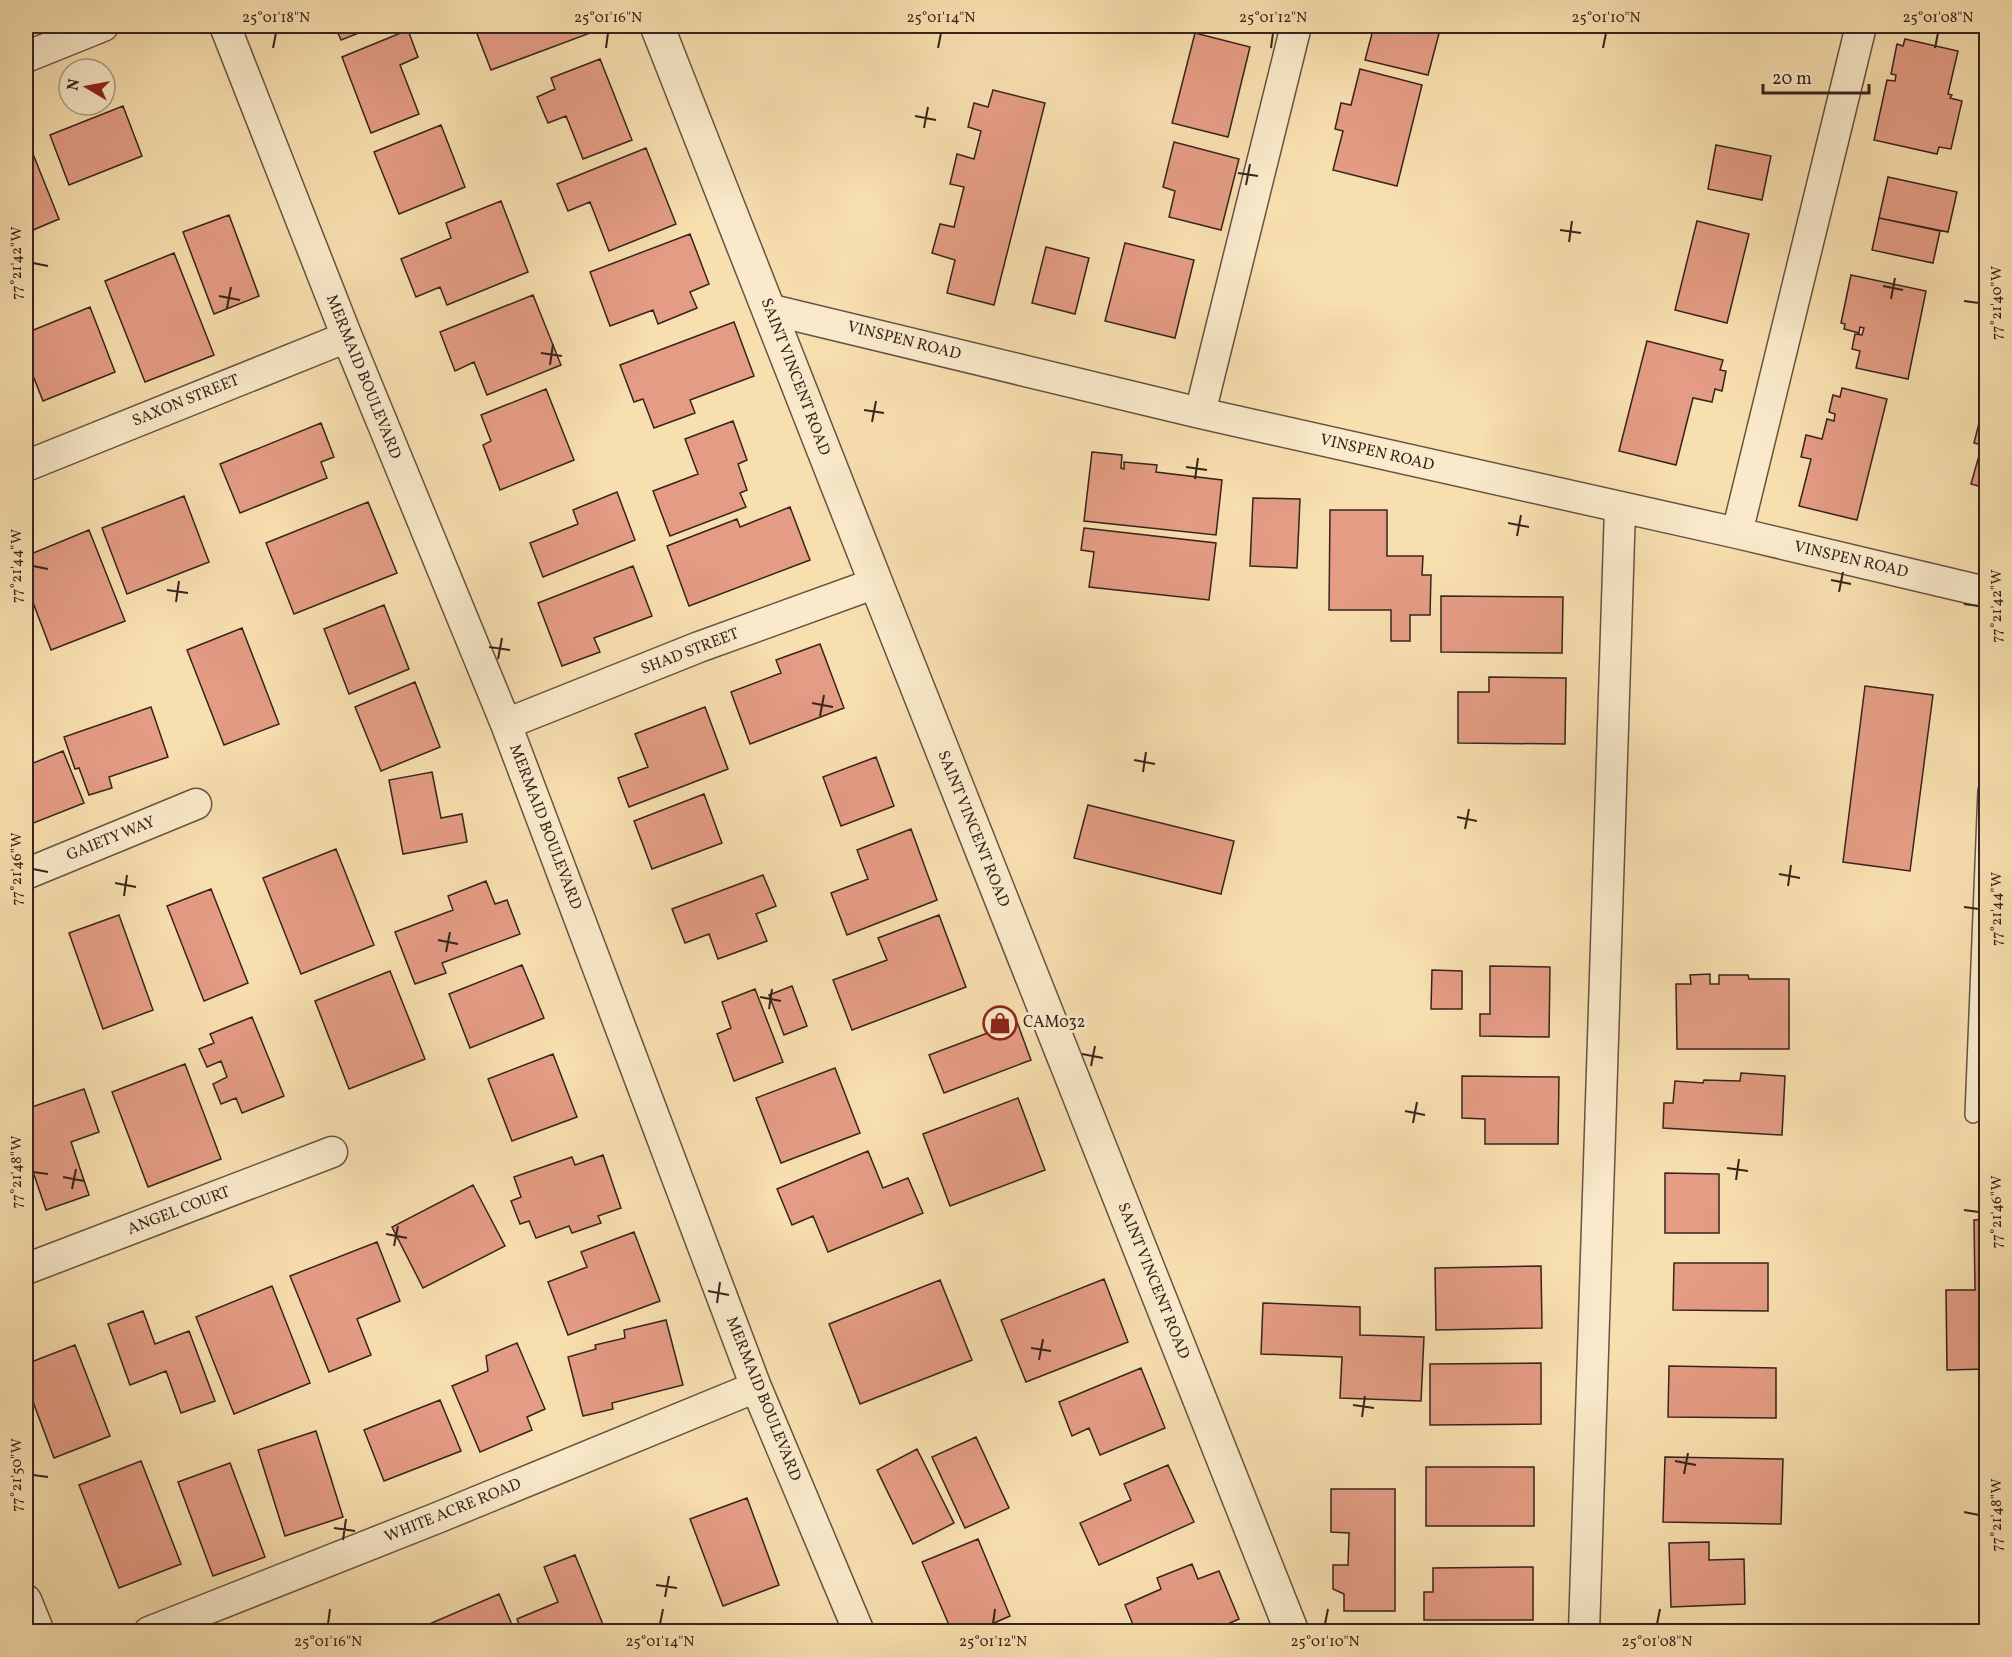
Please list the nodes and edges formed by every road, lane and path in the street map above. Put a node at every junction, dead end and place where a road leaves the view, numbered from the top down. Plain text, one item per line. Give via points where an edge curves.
1 (103, 26) edge
2 (225, 26) edge
3 (657, 26) edge
4 (1296, 26) edge
5 (1861, 26) edge
6 (26, 57) edge
7 (768, 309) junction
8 (346, 337) junction
9 (1200, 413) junction
10 (26, 466) edge
11 (1620, 508) junction
12 (1737, 533) junction
13 (876, 583) junction
14 (1986, 592) edge
15 (506, 724) junction
16 (1986, 790) edge
17 (196, 804) dead end
18 (26, 874) edge
19 (1973, 1115) dead end
20 (332, 1152) dead end
21 (26, 1269) edge
22 (756, 1387) junction
23 (26, 1600) edge
24 (39, 1632) edge
25 (149, 1632) edge
26 (859, 1632) edge
27 (1292, 1632) edge
28 (1584, 1632) edge

1 - 6 street
2 - 8 street, MERMAID BOULEVARD
3 - 7 street, SAINT VINCENT ROAD
4 - 9 street
5 - 12 street
7 - 9 street, VINSPEN ROAD
7 - 13 street, SAINT VINCENT ROAD
8 - 10 street, SAXON STREET
8 - 15 street, MERMAID BOULEVARD
9 - 11 street, VINSPEN ROAD
11 - 12 street, VINSPEN ROAD
11 - 28 street
12 - 14 street, VINSPEN ROAD
13 - 15 street, SHAD STREET via 699,647
13 - 27 street, SAINT VINCENT ROAD
15 - 22 street, MERMAID BOULEVARD
16 - 19 lane
17 - 18 street, GAIETY WAY
20 - 21 street, ANGEL COURT
22 - 25 street, WHITE ACRE ROAD
22 - 26 street, MERMAID BOULEVARD
23 - 24 street

